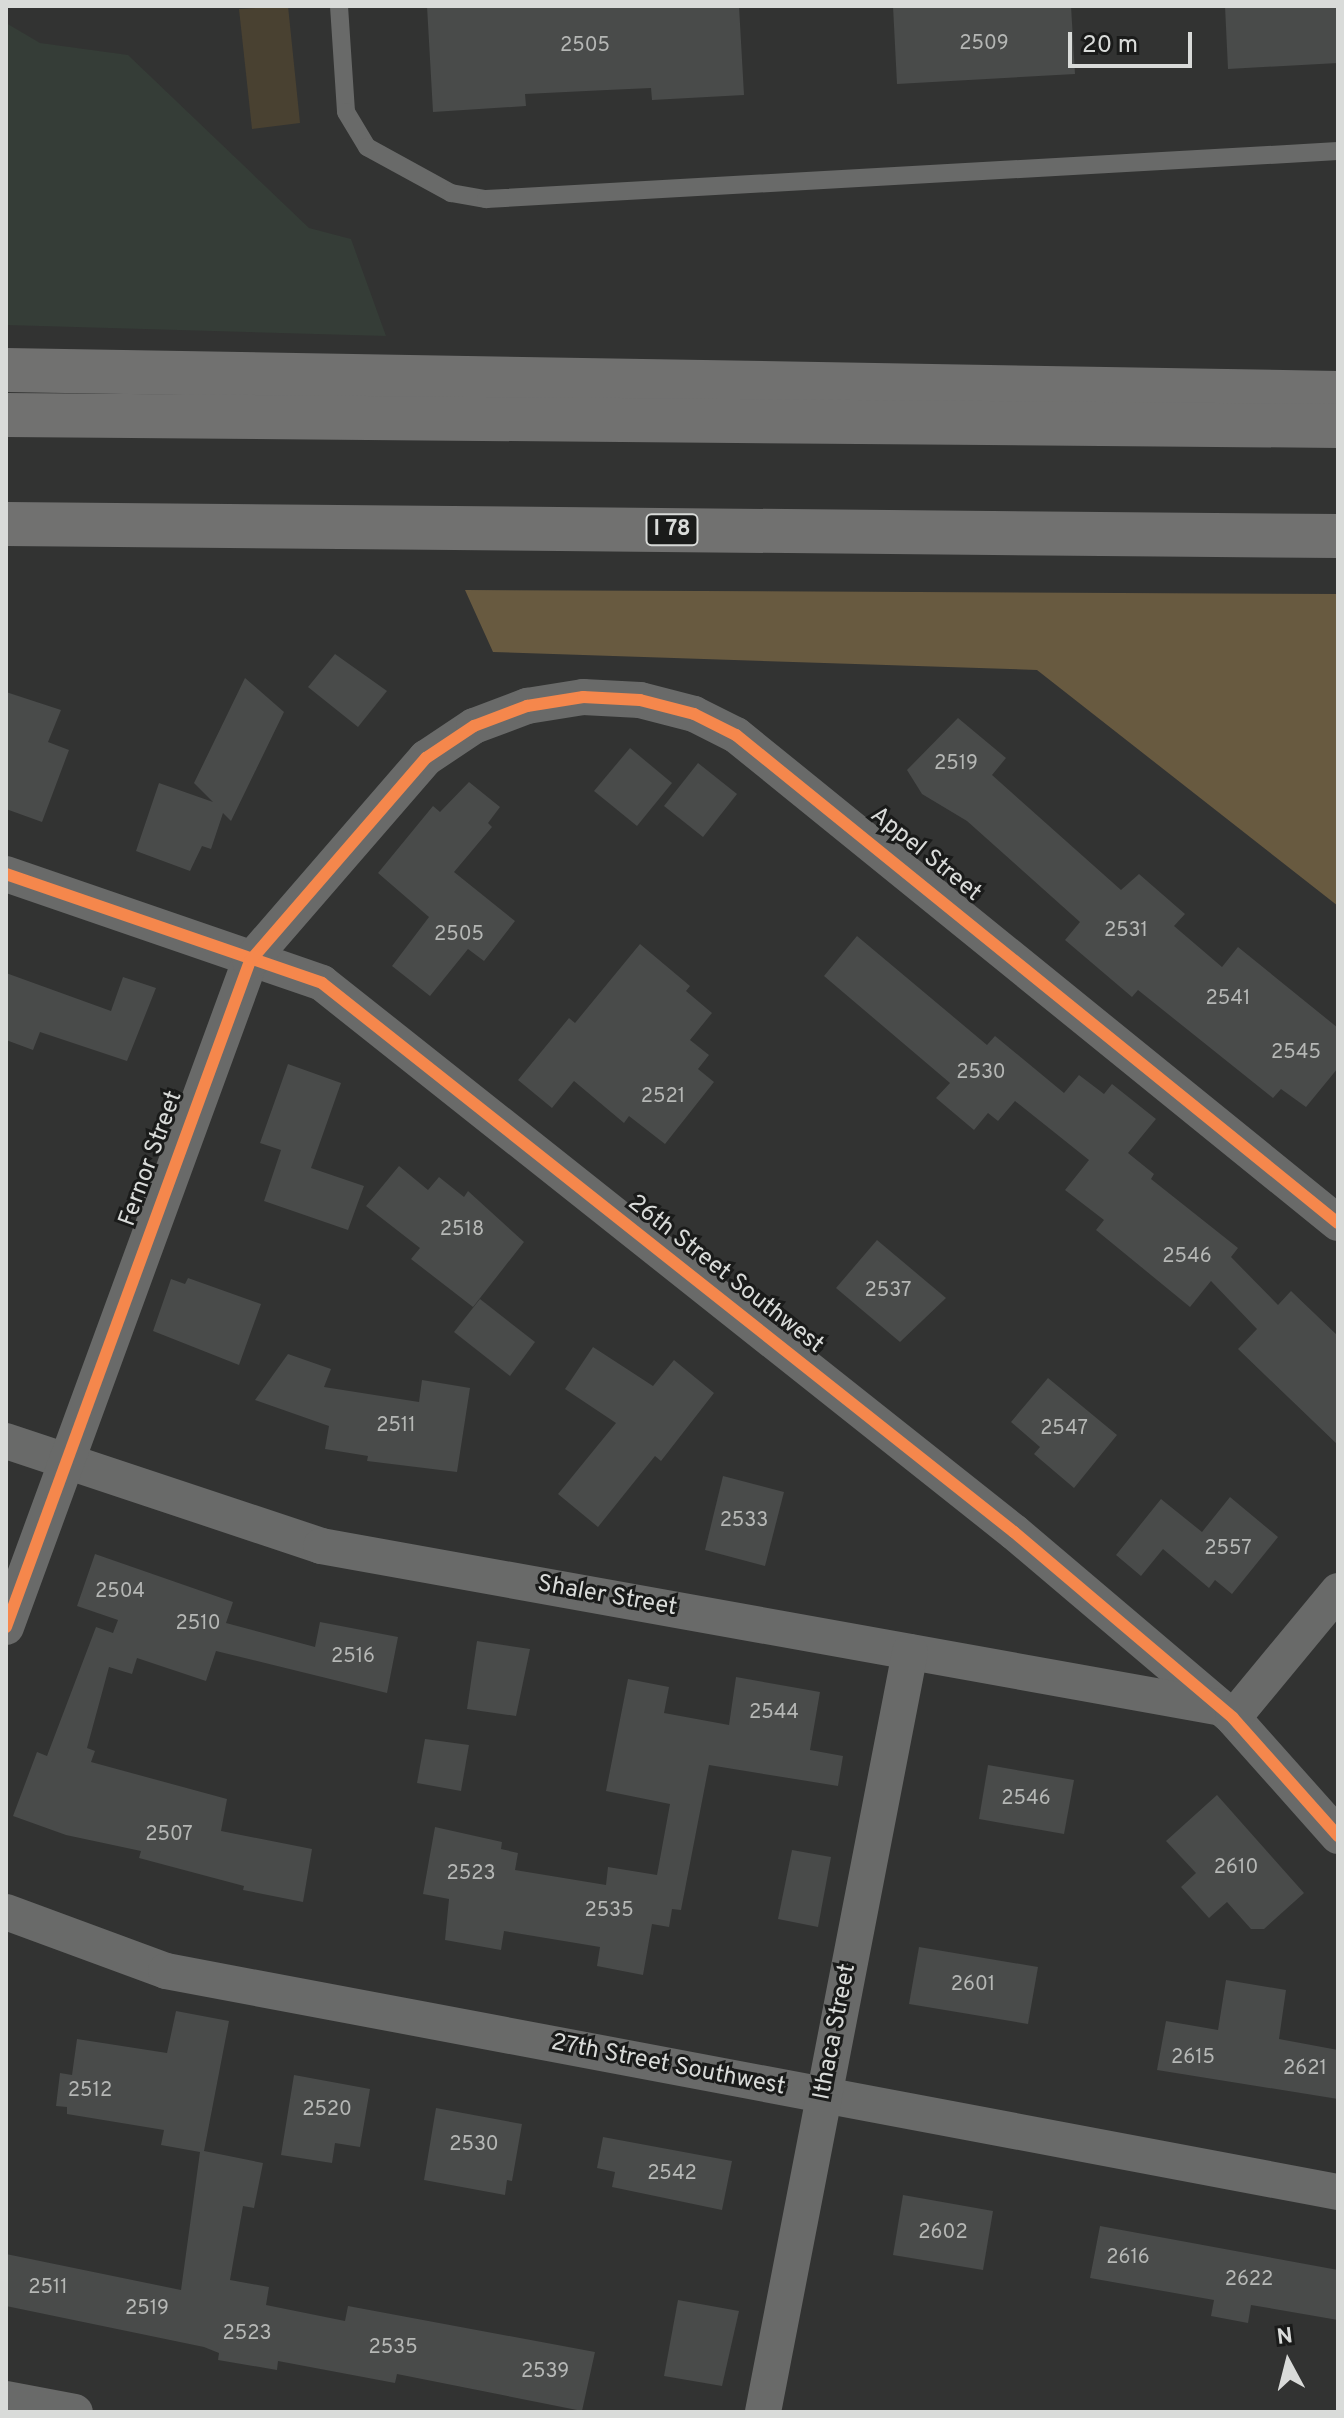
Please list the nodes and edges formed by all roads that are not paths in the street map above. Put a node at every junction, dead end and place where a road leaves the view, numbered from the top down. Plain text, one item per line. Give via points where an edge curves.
1 (339, 6) edge
2 (1338, 151) edge
3 (6, 370) edge
4 (1338, 393) edge
5 (6, 415) edge
6 (1338, 426) edge
7 (6, 524) edge
8 (1338, 536) edge
9 (426, 758) joint
10 (6, 874) edge
11 (250, 961) junction
12 (1338, 1223) edge
13 (6, 1441) edge
14 (66, 1463) junction
15 (1338, 1591) edge
16 (6, 1627) edge
17 (910, 1652) junction
18 (1226, 1713) junction
19 (1338, 1836) edge
20 (6, 1912) edge
21 (824, 2095) junction
22 (1338, 2192) edge
23 (6, 2399) edge
24 (75, 2412) edge
25 (763, 2412) edge

1 - 2 lane via 346,112 367,147 451,193 486,199
3 - 4 highway
5 - 6 highway
7 - 8 highway, I 78
9 - 11 street, Fernor Street
9 - 12 street, Appel Street via 500,716 583,697 640,700 694,714 736,735
10 - 11 street, 26th Street Southwest
11 - 14 street, Fernor Street
11 - 18 street, 26th Street Southwest via 322,983 1014,1532
13 - 14 street, Shaler Street
14 - 16 street, Fernor Street
14 - 17 street, Shaler Street via 321,1546
15 - 18 street
17 - 18 street, Shaler Street
17 - 21 street, Ithaca Street
18 - 19 street, 26th Street Southwest
20 - 21 street, 27th Street Southwest via 166,1971
21 - 22 street, 27th Street Southwest
21 - 25 street, Ithaca Street
23 - 24 street

